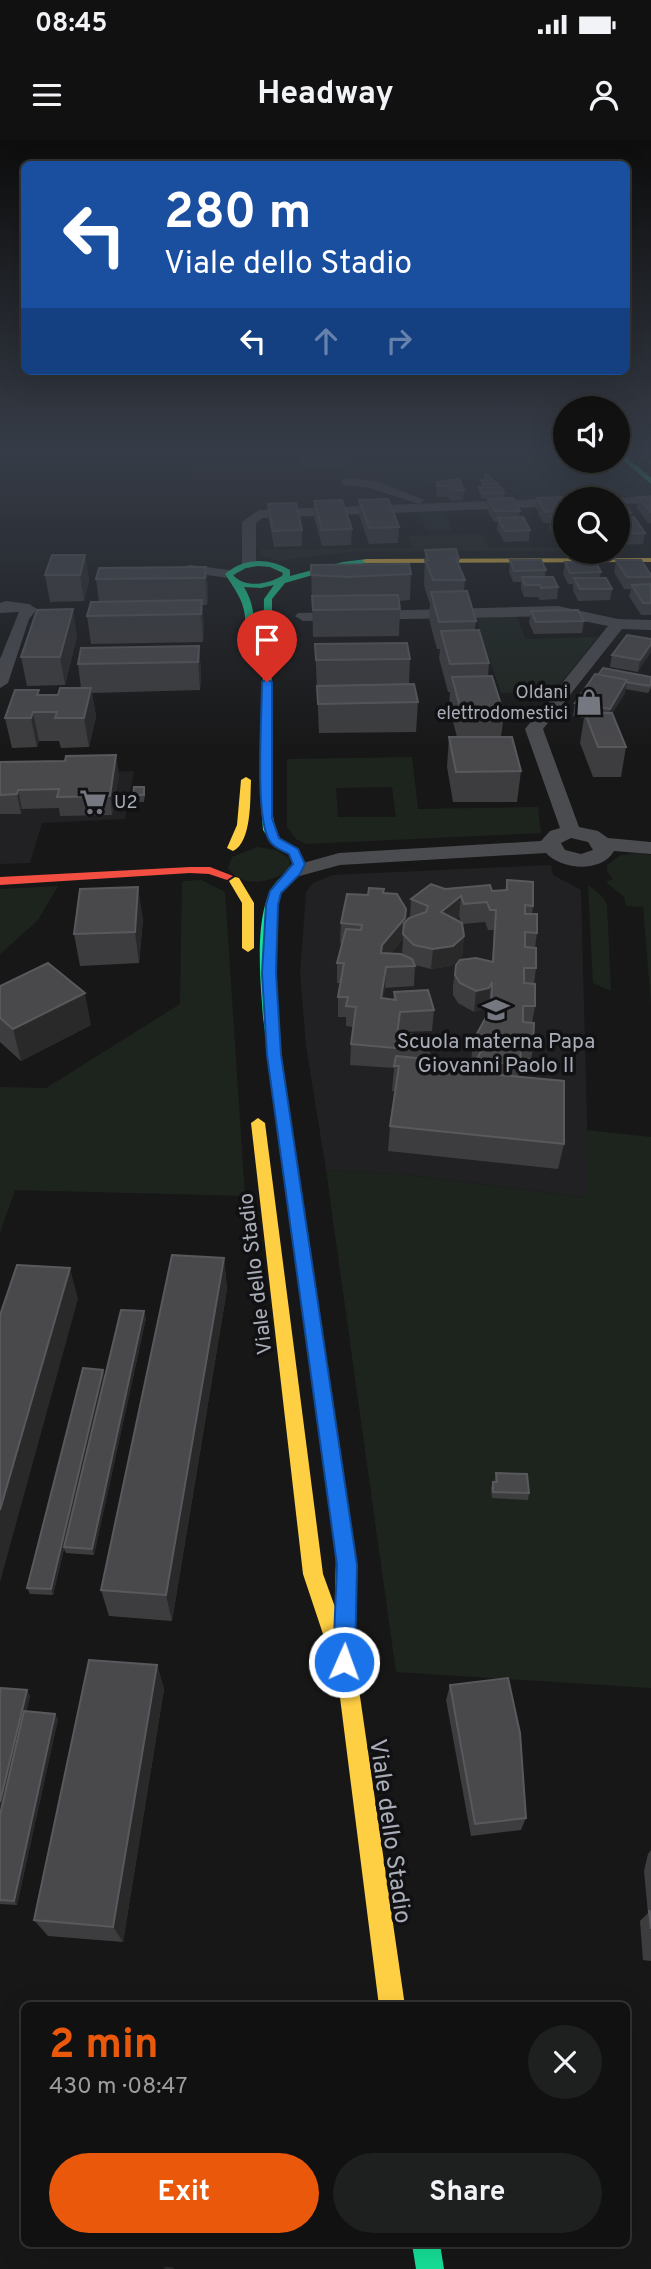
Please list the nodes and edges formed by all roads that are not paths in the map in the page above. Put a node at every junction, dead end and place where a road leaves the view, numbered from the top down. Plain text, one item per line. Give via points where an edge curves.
1 (252, 552) edge
2 (502, 557) junction
3 (651, 557) edge
4 (253, 562) junction
5 (190, 569) edge
6 (232, 578) junction
7 (282, 581) junction
8 (0, 608) edge
9 (303, 616) dead end
10 (0, 618) edge
11 (22, 618) junction
12 (618, 624) junction
13 (651, 625) edge
14 (249, 663) dead end
15 (0, 683) edge
16 (247, 760) dead end
17 (571, 832) junction
18 (603, 844) junction
19 (550, 847) junction
20 (651, 848) edge
21 (229, 851) junction
22 (289, 861) junction
23 (45, 869) junction
24 (0, 872) edge
25 (71, 877) junction
26 (231, 878) junction
27 (0, 880) edge
28 (248, 967) dead end
29 (256, 1103) dead end
30 (344, 1662) junction
31 (391, 2002) edge
32 (426, 2247) edge
33 (430, 2269) edge

1 - 4 street
2 - 3 street
2 - 4 street via 352,555 286,565
2 - 7 street via 370,561 319,569
4 - 6 street via 233,570
4 - 7 street via 284,569
5 - 6 street
6 - 7 street via 255,586
6 - 14 street via 244,595 250,622
7 - 22 street via 268,599 266,614 266,810 269,830
8 - 11 street via 26,607
9 - 12 street via 558,611
10 - 11 street
11 - 15 street
12 - 13 street
12 - 17 street via 534,729
16 - 21 street via 244,822
17 - 18 street via 593,836
17 - 19 street via 557,835
18 - 19 street via 599,857 584,861 566,859
18 - 20 street
19 - 22 street
21 - 22 street via 255,842
21 - 23 street via 186,861
21 - 26 street via 221,869
22 - 26 street via 259,885
22 - 30 street, Viale dello Stadio via 272,905 272,1034 347,1565
23 - 24 street
23 - 25 street
23 - 27 street
25 - 26 street via 190,870
25 - 27 street
26 - 28 street via 246,894 251,914
29 - 30 street, Viale dello Stadio via 313,1574
30 - 31 street, Viale dello Stadio
32 - 33 street

